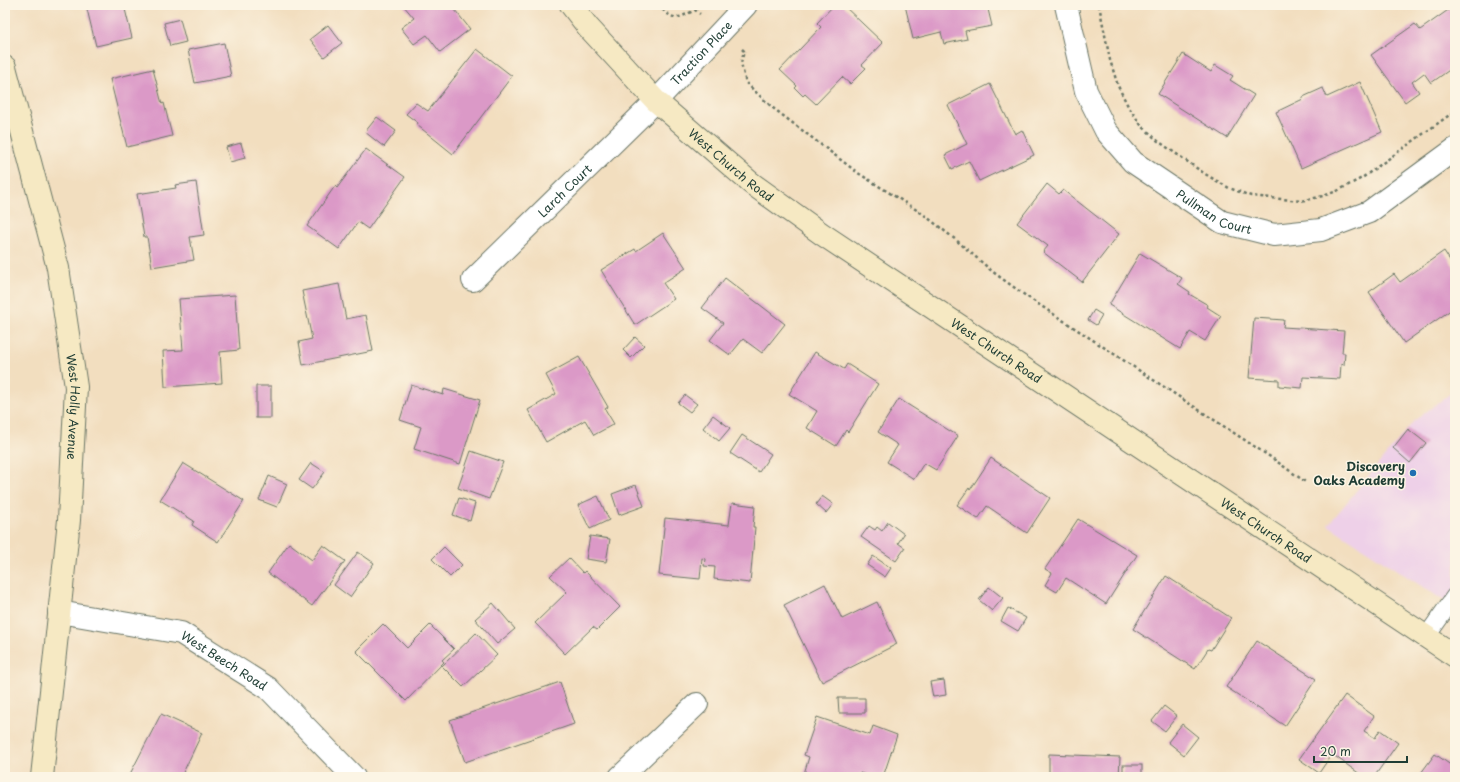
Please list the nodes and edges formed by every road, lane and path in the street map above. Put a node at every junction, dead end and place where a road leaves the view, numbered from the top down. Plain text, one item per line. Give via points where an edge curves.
1 (571, 5) edge
2 (658, 5) edge
3 (746, 5) edge
4 (1066, 5) edge
5 (1099, 5) edge
6 (703, 17) dead end
7 (740, 47) dead end
8 (5, 67) edge
9 (656, 101) junction
10 (1455, 111) edge
11 (1455, 149) edge
12 (473, 280) dead end
13 (1307, 483) dead end
14 (1455, 596) edge
15 (59, 612) junction
16 (1426, 637) junction
17 (1455, 656) edge
18 (698, 704) dead end
19 (42, 777) edge
20 (354, 777) edge
21 (620, 777) edge

1 - 9 main road, West Church Road
2 - 6 path via 669,16 679,18 695,10
3 - 9 street, Traction Place
4 - 11 street, Pullman Court via 1086,91 1106,131 1133,162 1222,222 1274,235 1321,230 1369,212
5 - 10 path via 1118,86 1141,125 1158,141 1205,174 1229,188 1251,196 1301,201 1337,191 1362,178
7 - 13 path via 744,51 741,63 746,83 773,108 858,173 923,214 1026,296
8 - 15 main road, West Holly Avenue via 58,268 76,388 68,520
9 - 12 street, Larch Court
9 - 16 main road, West Church Road via 751,183 822,234
14 - 16 lane
15 - 19 main road, West Holly Avenue
15 - 20 street, West Beech Road via 181,632 268,688
16 - 17 main road, West Church Road
18 - 21 street

